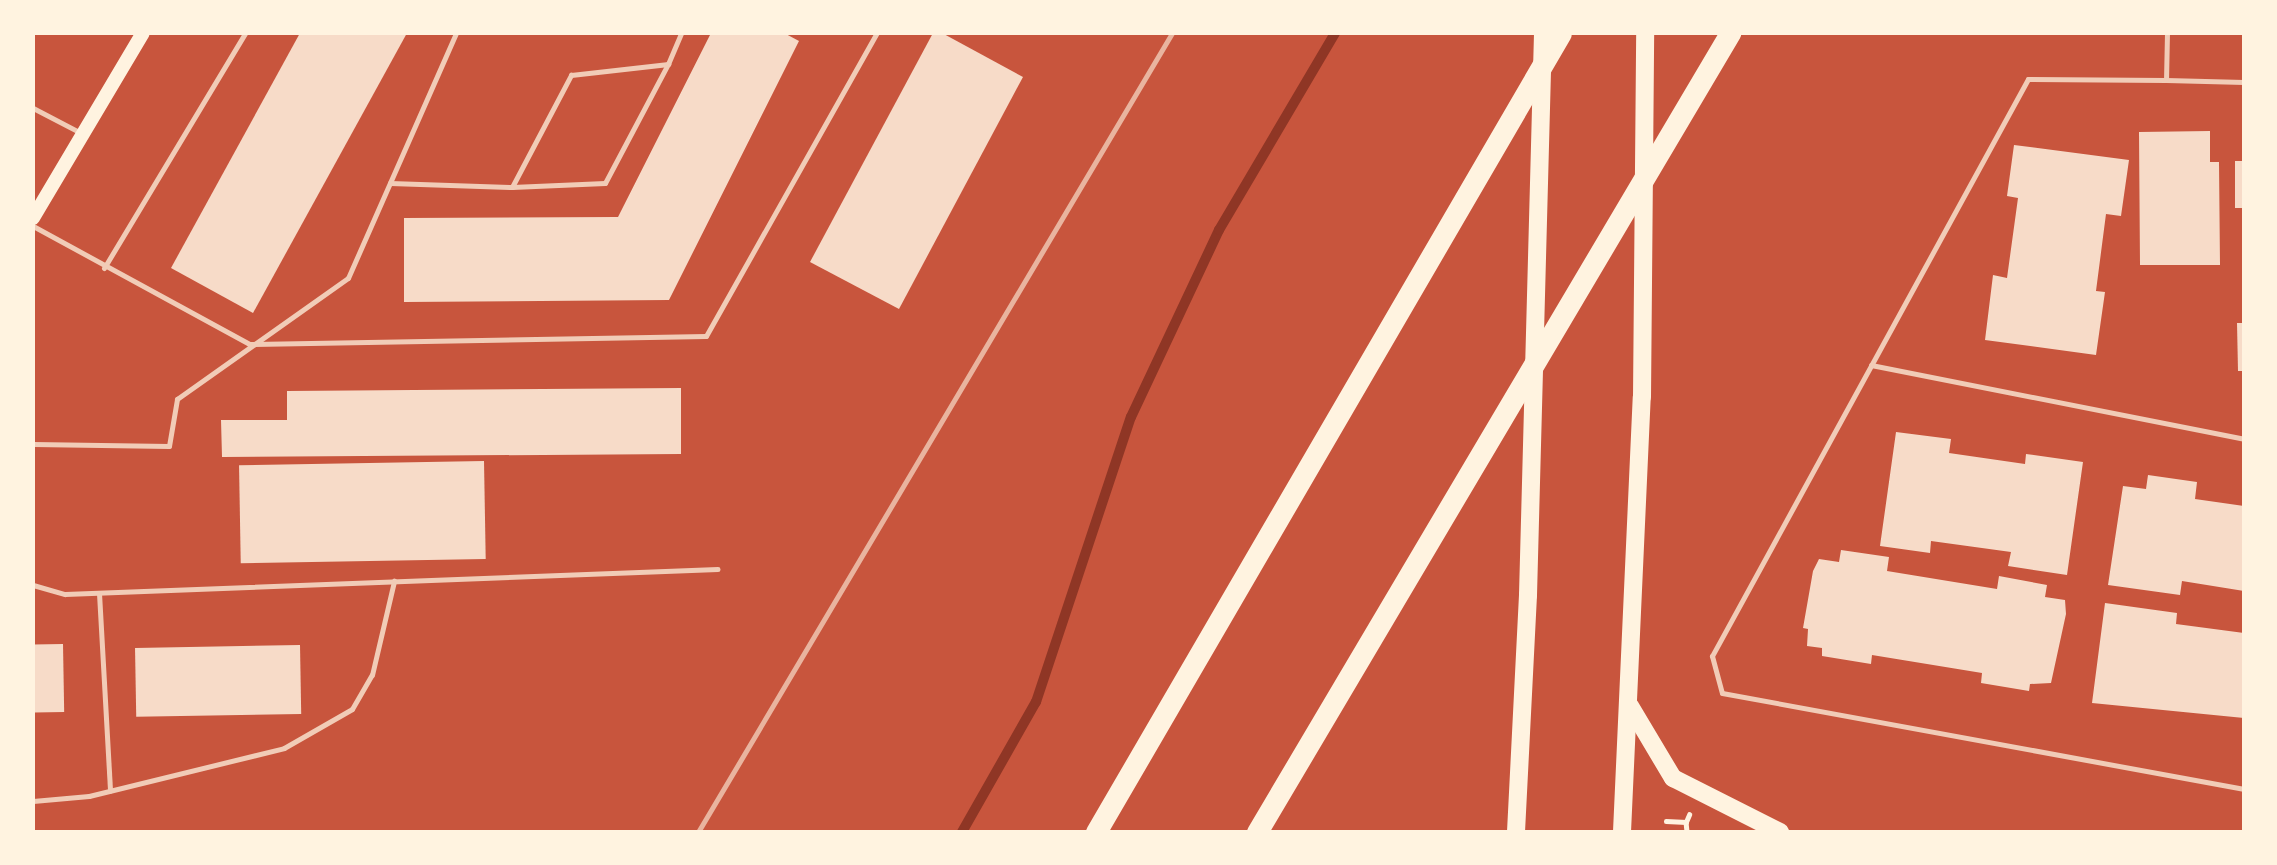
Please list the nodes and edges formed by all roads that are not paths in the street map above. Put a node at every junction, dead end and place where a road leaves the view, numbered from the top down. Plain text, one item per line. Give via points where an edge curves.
1 (143, 33) edge
2 (245, 33) edge
3 (456, 33) edge
4 (681, 33) edge
5 (877, 33) edge
6 (1543, 33) edge
7 (1561, 33) edge
8 (1645, 33) edge
9 (1730, 33) edge
10 (2167, 33) edge
11 (668, 64) junction
12 (2166, 80) junction
13 (2244, 82) edge
14 (33, 108) edge
15 (83, 134) junction
16 (390, 183) junction
17 (512, 187) junction
18 (33, 218) edge
19 (33, 226) edge
20 (104, 268) junction
21 (249, 344) junction
22 (1871, 365) junction
23 (2244, 439) edge
24 (33, 444) edge
25 (718, 569) dead end
26 (394, 581) junction
27 (33, 585) edge
28 (99, 593) junction
29 (1630, 706) junction
30 (2244, 789) edge
31 (110, 791) junction
32 (33, 801) edge
33 (1096, 832) edge
34 (1257, 832) edge
35 (1516, 832) edge
36 (1622, 832) edge
37 (1780, 832) edge

1 - 15 main road
2 - 20 lane
3 - 16 lane
4 - 11 lane
5 - 21 lane via 706,336
6 - 35 main road via 1528,596
7 - 33 highway
8 - 29 main road via 1642,397
9 - 34 highway
10 - 12 lane
11 - 17 lane via 571,75
11 - 17 lane via 606,183
12 - 13 lane
12 - 22 lane via 2028,79
14 - 15 lane
15 - 18 main road
16 - 17 lane
16 - 21 lane via 348,278
19 - 20 lane
20 - 21 lane
21 - 24 lane via 177,399 169,446
22 - 23 lane
22 - 30 lane via 1712,656 1722,694
25 - 26 lane
26 - 28 lane
26 - 31 lane via 372,675 352,709 284,747
27 - 28 lane via 65,594
28 - 31 lane
29 - 36 main road
29 - 37 main road via 1673,778
31 - 32 lane

